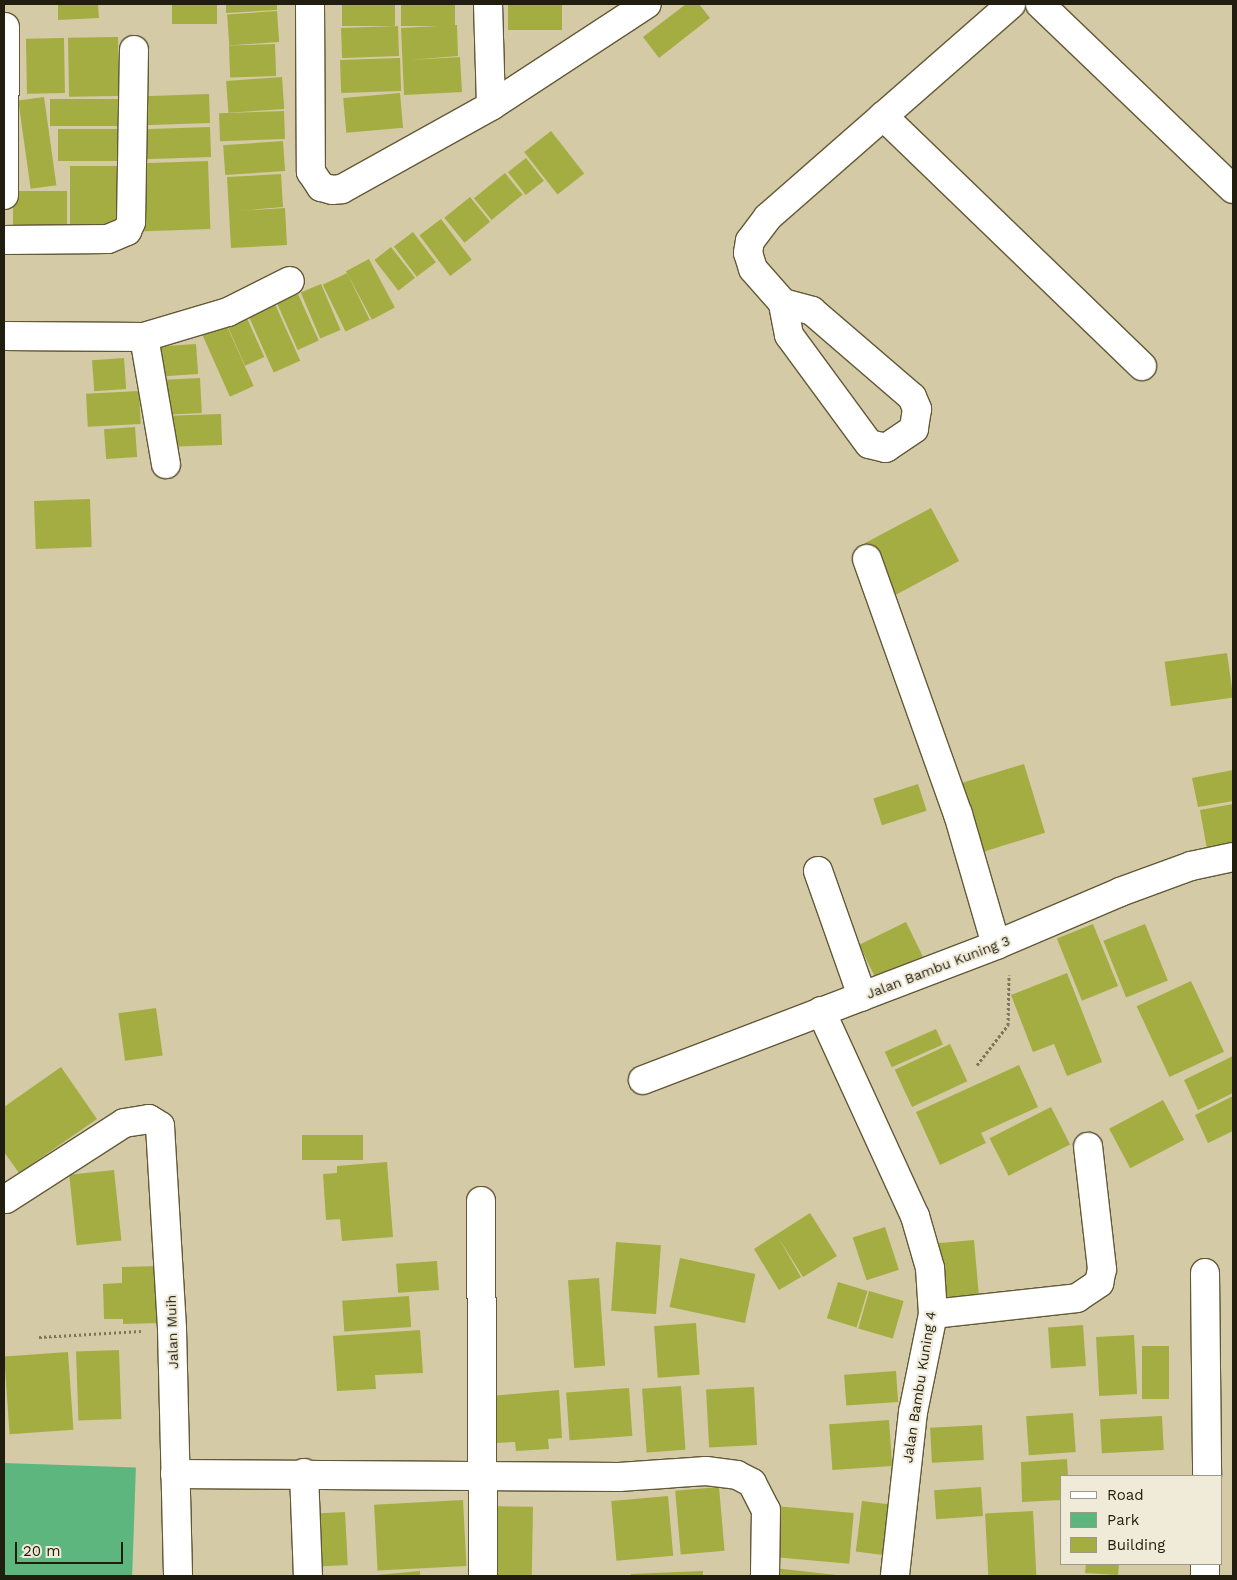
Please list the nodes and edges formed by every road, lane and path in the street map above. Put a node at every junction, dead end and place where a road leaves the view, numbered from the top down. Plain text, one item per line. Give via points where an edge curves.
1 (310, 4) edge
2 (488, 4) edge
3 (647, 4) edge
4 (1011, 4) edge
5 (1040, 4) edge
6 (6, 28) dead end
7 (134, 50) dead end
8 (491, 106) junction
9 (883, 116) junction
10 (1233, 189) edge
11 (4, 195) edge
12 (4, 240) edge
13 (290, 281) dead end
14 (783, 303) junction
15 (4, 336) edge
16 (144, 337) junction
17 (1142, 366) dead end
18 (166, 464) dead end
19 (867, 560) dead end
20 (1233, 857) edge
21 (818, 871) dead end
22 (996, 945) junction
23 (862, 996) junction
24 (821, 1011) junction
25 (976, 1066) dead end
26 (643, 1080) dead end
27 (1088, 1147) dead end
28 (6, 1199) dead end
29 (481, 1201) dead end
30 (1205, 1274) dead end
31 (933, 1314) junction
32 (172, 1329) junction
33 (39, 1337) dead end
34 (304, 1473) junction
35 (176, 1474) junction
36 (480, 1474) junction
37 (1207, 1475) edge
38 (178, 1576) edge
39 (308, 1576) edge
40 (484, 1576) edge
41 (765, 1576) edge
42 (895, 1576) edge

1 - 8 street via 311,172 321,187 342,189
2 - 8 street
3 - 8 street
4 - 9 street
5 - 10 street
6 - 11 street
7 - 12 street via 131,222 128,231 108,239
9 - 14 street via 755,231 748,253 753,269
9 - 17 street
13 - 16 street via 228,312
14 - 14 street via 789,335 869,444 886,448 914,428 917,409 912,396 812,311
15 - 16 street
16 - 18 street
19 - 22 street via 958,814
20 - 22 street, Jalan Bambu Kuning 3 via 1182,869
21 - 23 street
22 - 23 street, Jalan Bambu Kuning 3
22 - 25 path via 1010,983 1008,1025
23 - 24 street, Jalan Bambu Kuning 3
24 - 26 street, Jalan Bambu Kuning 3
24 - 31 street, Jalan Bambu Kuning 4 via 925,1240
27 - 31 street via 1102,1269 1094,1289 1077,1298
28 - 32 street, Jalan Muih via 124,1123 149,1119 160,1126 164,1141
29 - 36 street
30 - 37 street
31 - 42 street, Jalan Bambu Kuning 4 via 913,1412
32 - 33 path
32 - 35 street, Jalan Muih
34 - 35 street
34 - 36 street
34 - 39 street
35 - 38 street, Jalan Muih
36 - 40 street
36 - 41 street via 618,1477 706,1471 737,1475 752,1483 766,1510

